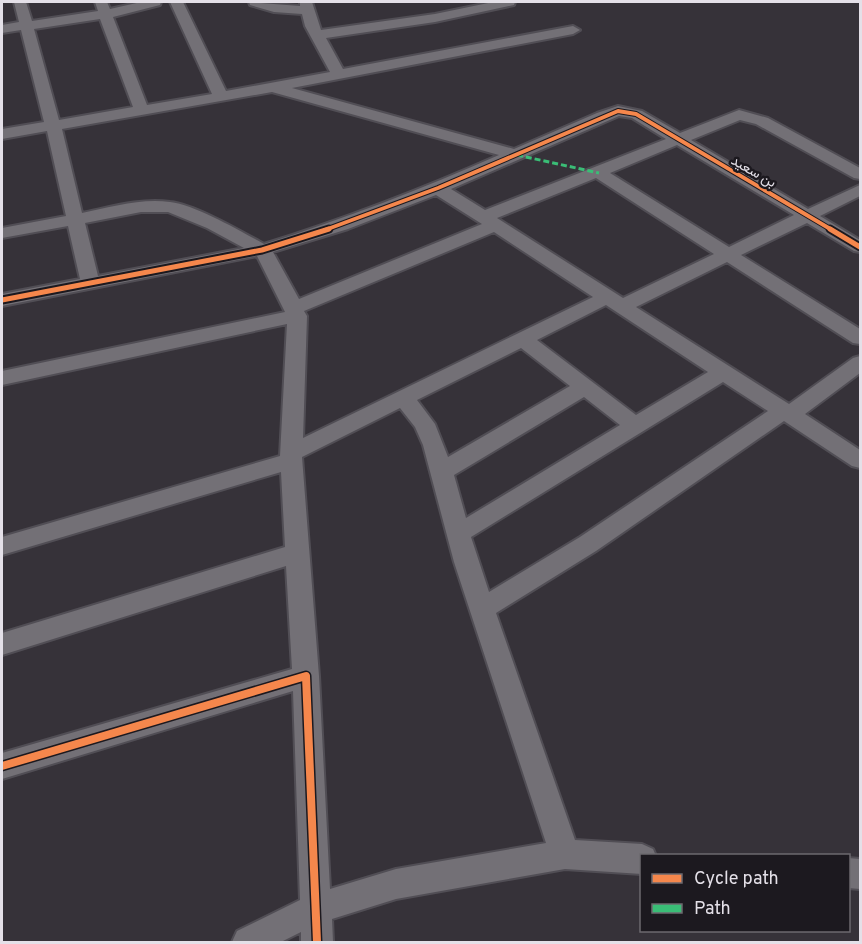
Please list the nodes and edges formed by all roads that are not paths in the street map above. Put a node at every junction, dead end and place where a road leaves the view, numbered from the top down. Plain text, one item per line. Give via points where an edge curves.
1 (20, 2) edge
2 (154, 2) edge
3 (176, 2) edge
4 (255, 2) edge
5 (509, 2) edge
6 (307, 6) edge
7 (104, 8) edge
8 (25, 25) junction
9 (2, 28) edge
10 (573, 30) dead end
11 (317, 35) junction
12 (339, 73) junction
13 (270, 87) junction
14 (221, 97) junction
15 (141, 109) junction
16 (53, 125) junction
17 (2, 134) edge
18 (677, 139) junction
19 (517, 155) junction
20 (599, 173) junction
21 (861, 174) edge
22 (438, 188) junction
23 (861, 190) edge
24 (807, 216) junction
25 (75, 219) junction
26 (490, 221) junction
27 (2, 233) edge
28 (861, 247) edge
29 (262, 250) junction
30 (728, 254) junction
31 (90, 282) junction
32 (2, 300) edge
33 (615, 301) junction
34 (296, 312) junction
35 (522, 338) junction
36 (861, 338) edge
37 (861, 363) edge
38 (724, 371) junction
39 (2, 378) edge
40 (585, 387) junction
41 (403, 398) junction
42 (787, 412) junction
43 (635, 426) junction
44 (291, 457) junction
45 (861, 460) edge
46 (441, 472) junction
47 (458, 534) junction
48 (2, 546) edge
49 (297, 553) junction
50 (482, 609) junction
51 (2, 644) edge
52 (306, 676) junction
53 (2, 766) edge
54 (565, 854) junction
55 (640, 859) edge
56 (317, 908) junction
57 (248, 942) edge
58 (317, 942) edge

1 - 8 street
2 - 7 street
3 - 14 street
4 - 6 street via 274,8
5 - 11 street via 435,18
6 - 11 street
7 - 8 street
7 - 15 street
8 - 9 street
8 - 16 street
10 - 12 street
11 - 12 street
12 - 13 street
13 - 14 street
13 - 19 street
14 - 15 street
15 - 16 street
16 - 17 street
16 - 25 street
18 - 19 street, بن سعيد via 636,114 618,111
18 - 20 street
18 - 21 street via 732,117 748,116
18 - 24 street, بن سعيد
19 - 22 street
20 - 26 street
20 - 30 street
22 - 26 street
22 - 29 street via 342,225
23 - 24 street
24 - 28 street, بن سعيد
24 - 30 street
25 - 27 street
25 - 29 street via 141,207 170,207
25 - 31 street
26 - 33 street
26 - 34 street
29 - 31 street
29 - 34 street
30 - 33 street
30 - 36 street
31 - 32 street
33 - 35 street
33 - 38 street
34 - 39 street
34 - 44 street
35 - 40 street
35 - 41 street
37 - 42 street
38 - 42 street
38 - 43 street
40 - 43 street
40 - 46 street
41 - 44 street
41 - 46 street via 424,424
42 - 45 street
42 - 50 street
43 - 47 street
44 - 48 street
44 - 49 street
46 - 47 street
47 - 50 street
49 - 51 street
49 - 52 street
50 - 54 street
52 - 53 street
52 - 56 street
54 - 55 street
54 - 56 street via 396,884
56 - 57 street
56 - 58 street

